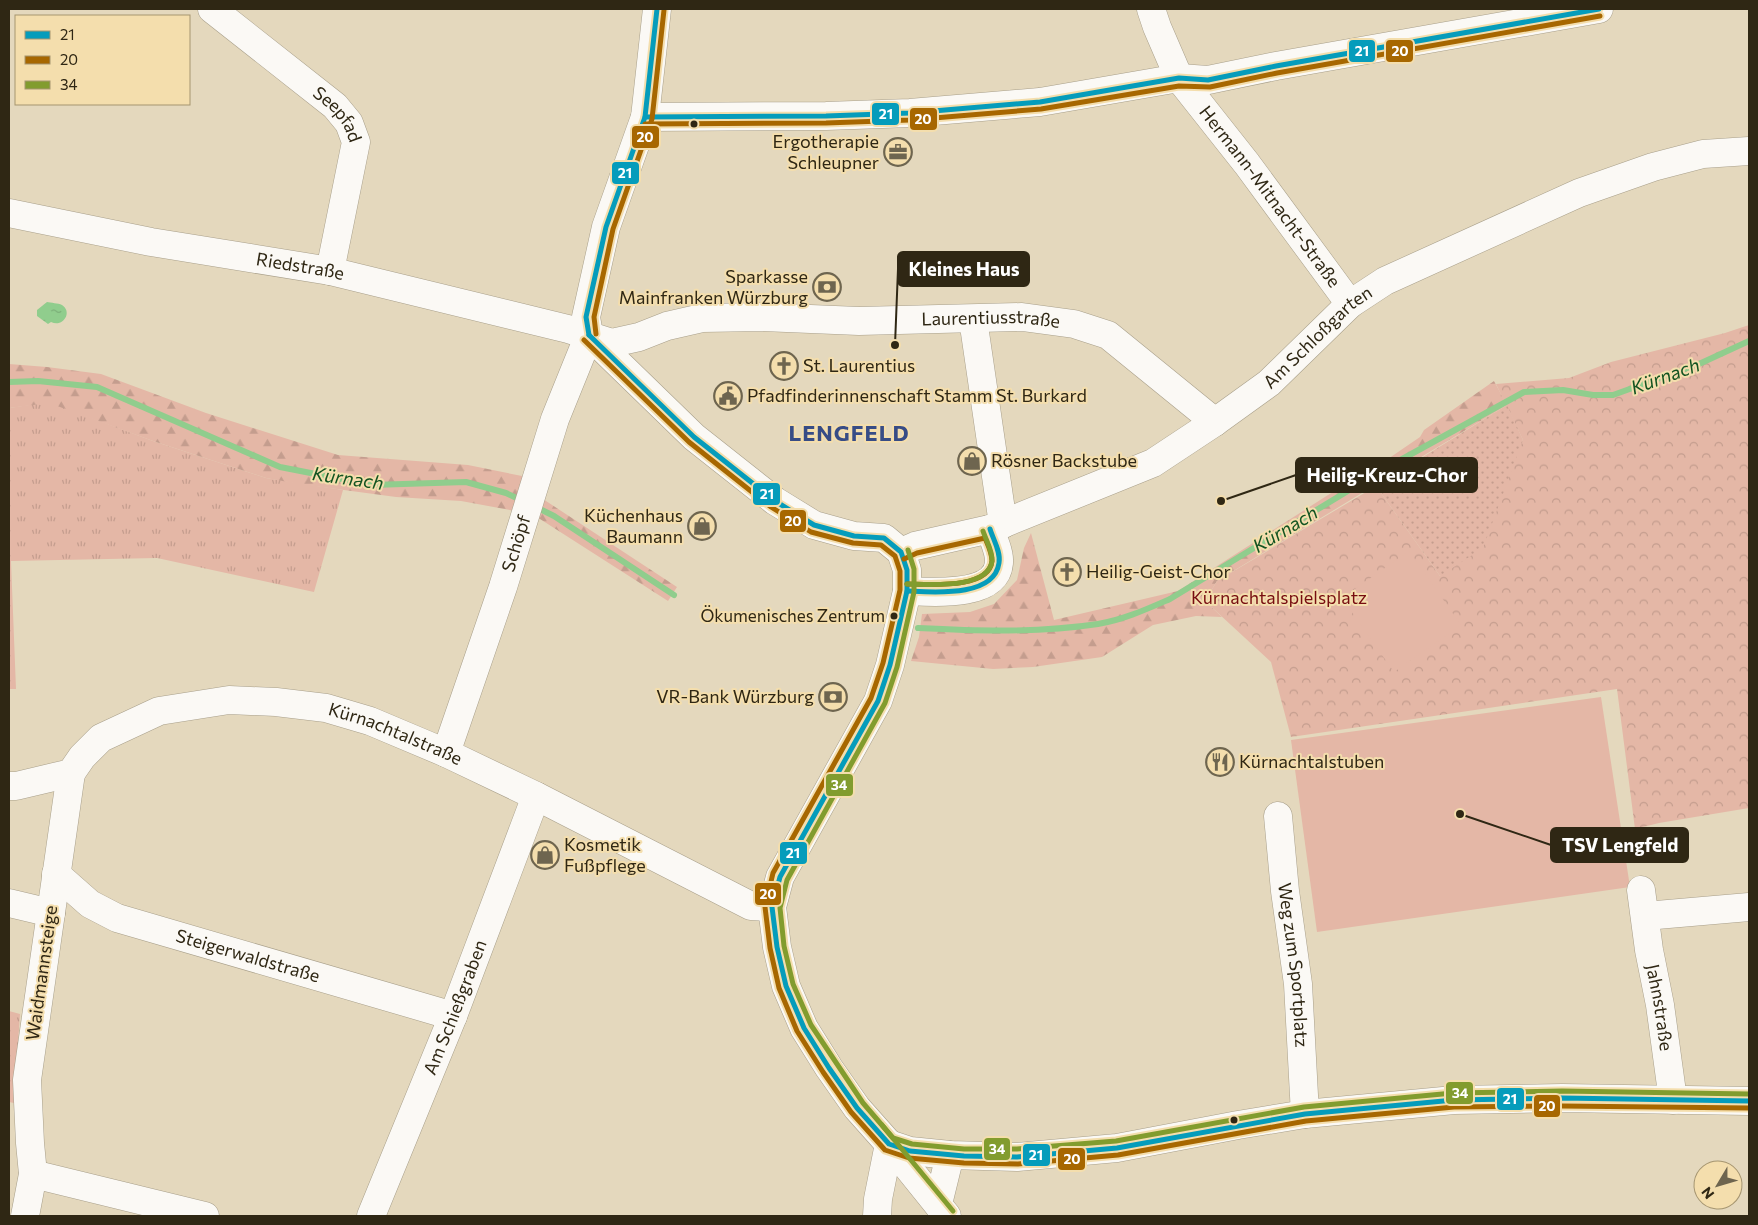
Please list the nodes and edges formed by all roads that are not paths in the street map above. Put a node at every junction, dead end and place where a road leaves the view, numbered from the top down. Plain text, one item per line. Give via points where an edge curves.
1 (212, 9) edge
2 (657, 9) edge
3 (1151, 9) edge
4 (1599, 9) edge
5 (1179, 78) junction
6 (645, 117) junction
7 (1749, 150) edge
8 (9, 213) edge
9 (330, 271) junction
10 (1350, 304) junction
11 (973, 319) junction
12 (590, 335) junction
13 (1215, 422) junction
14 (996, 526) junction
15 (901, 552) junction
16 (907, 591) junction
17 (446, 753) junction
18 (71, 773) junction
19 (9, 786) edge
20 (536, 796) junction
21 (1278, 816) dead end
22 (56, 874) junction
23 (9, 903) edge
24 (772, 907) junction
25 (1749, 907) edge
26 (51, 913) junction
27 (453, 1016) junction
28 (1673, 1100) junction
29 (1749, 1101) edge
30 (1305, 1114) junction
31 (889, 1144) junction
32 (950, 1155) junction
33 (34, 1174) junction
34 (943, 1210) edge
35 (24, 1216) edge
36 (205, 1216) edge
37 (371, 1216) edge
38 (877, 1216) edge

1 - 9 street, Seepfad via 335,106 349,123 356,142
2 - 6 street
3 - 5 street, Hermann-Mitnacht-Straße
4 - 5 street via 1208,80
5 - 6 street via 1040,102 910,113
5 - 10 street, Hermann-Mitnacht-Straße
6 - 12 street via 606,227 586,317
7 - 10 street, Am Schloßgarten via 1703,154 1661,164 1579,193 1385,281
8 - 9 street, Riedstraße via 151,242
9 - 12 street, Riedstraße
10 - 13 street, Am Schloßgarten via 1268,383
11 - 12 street, Laurentiusstraße via 702,318 612,344
11 - 13 street, Laurentiusstraße via 1022,318 1074,324 1108,335
11 - 14 street
12 - 15 street via 694,437 775,501 814,525 854,536 884,538
12 - 17 street, Schöpf via 555,419 503,587
13 - 14 street, Am Schloßgarten via 1153,463
14 - 15 street, Am Schloßgarten
14 - 16 street via 999,563 988,582 963,590
15 - 16 street via 907,570
16 - 24 street via 878,701 780,876
17 - 18 street, Kürnachtalstraße via 370,721 326,708 229,700 159,711 130,723 101,738
17 - 20 street, Kürnachtalstraße
18 - 19 street
18 - 22 street, Waidmannsteige
20 - 24 street, Kürnachtalstraße via 751,906
20 - 27 street, Am Schießgraben
21 - 30 street, Weg zum Sportplatz via 1284,891 1298,984
22 - 26 street, Waidmannsteige
22 - 27 street, Steigerwaldstraße via 90,904 116,918
23 - 26 street
24 - 31 street via 786,986 804,1028 857,1108
25 - 28 street, Jahnstraße via 1643,903
26 - 33 street, Waidmannsteige via 27,1080
27 - 37 street, Am Schießgraben
28 - 29 street
28 - 30 street via 1454,1100
30 - 32 street via 1117,1148 1017,1158
31 - 32 street via 910,1151
31 - 34 street
31 - 38 street
32 - 34 street
33 - 35 street, Waidmannsteige
33 - 36 street

